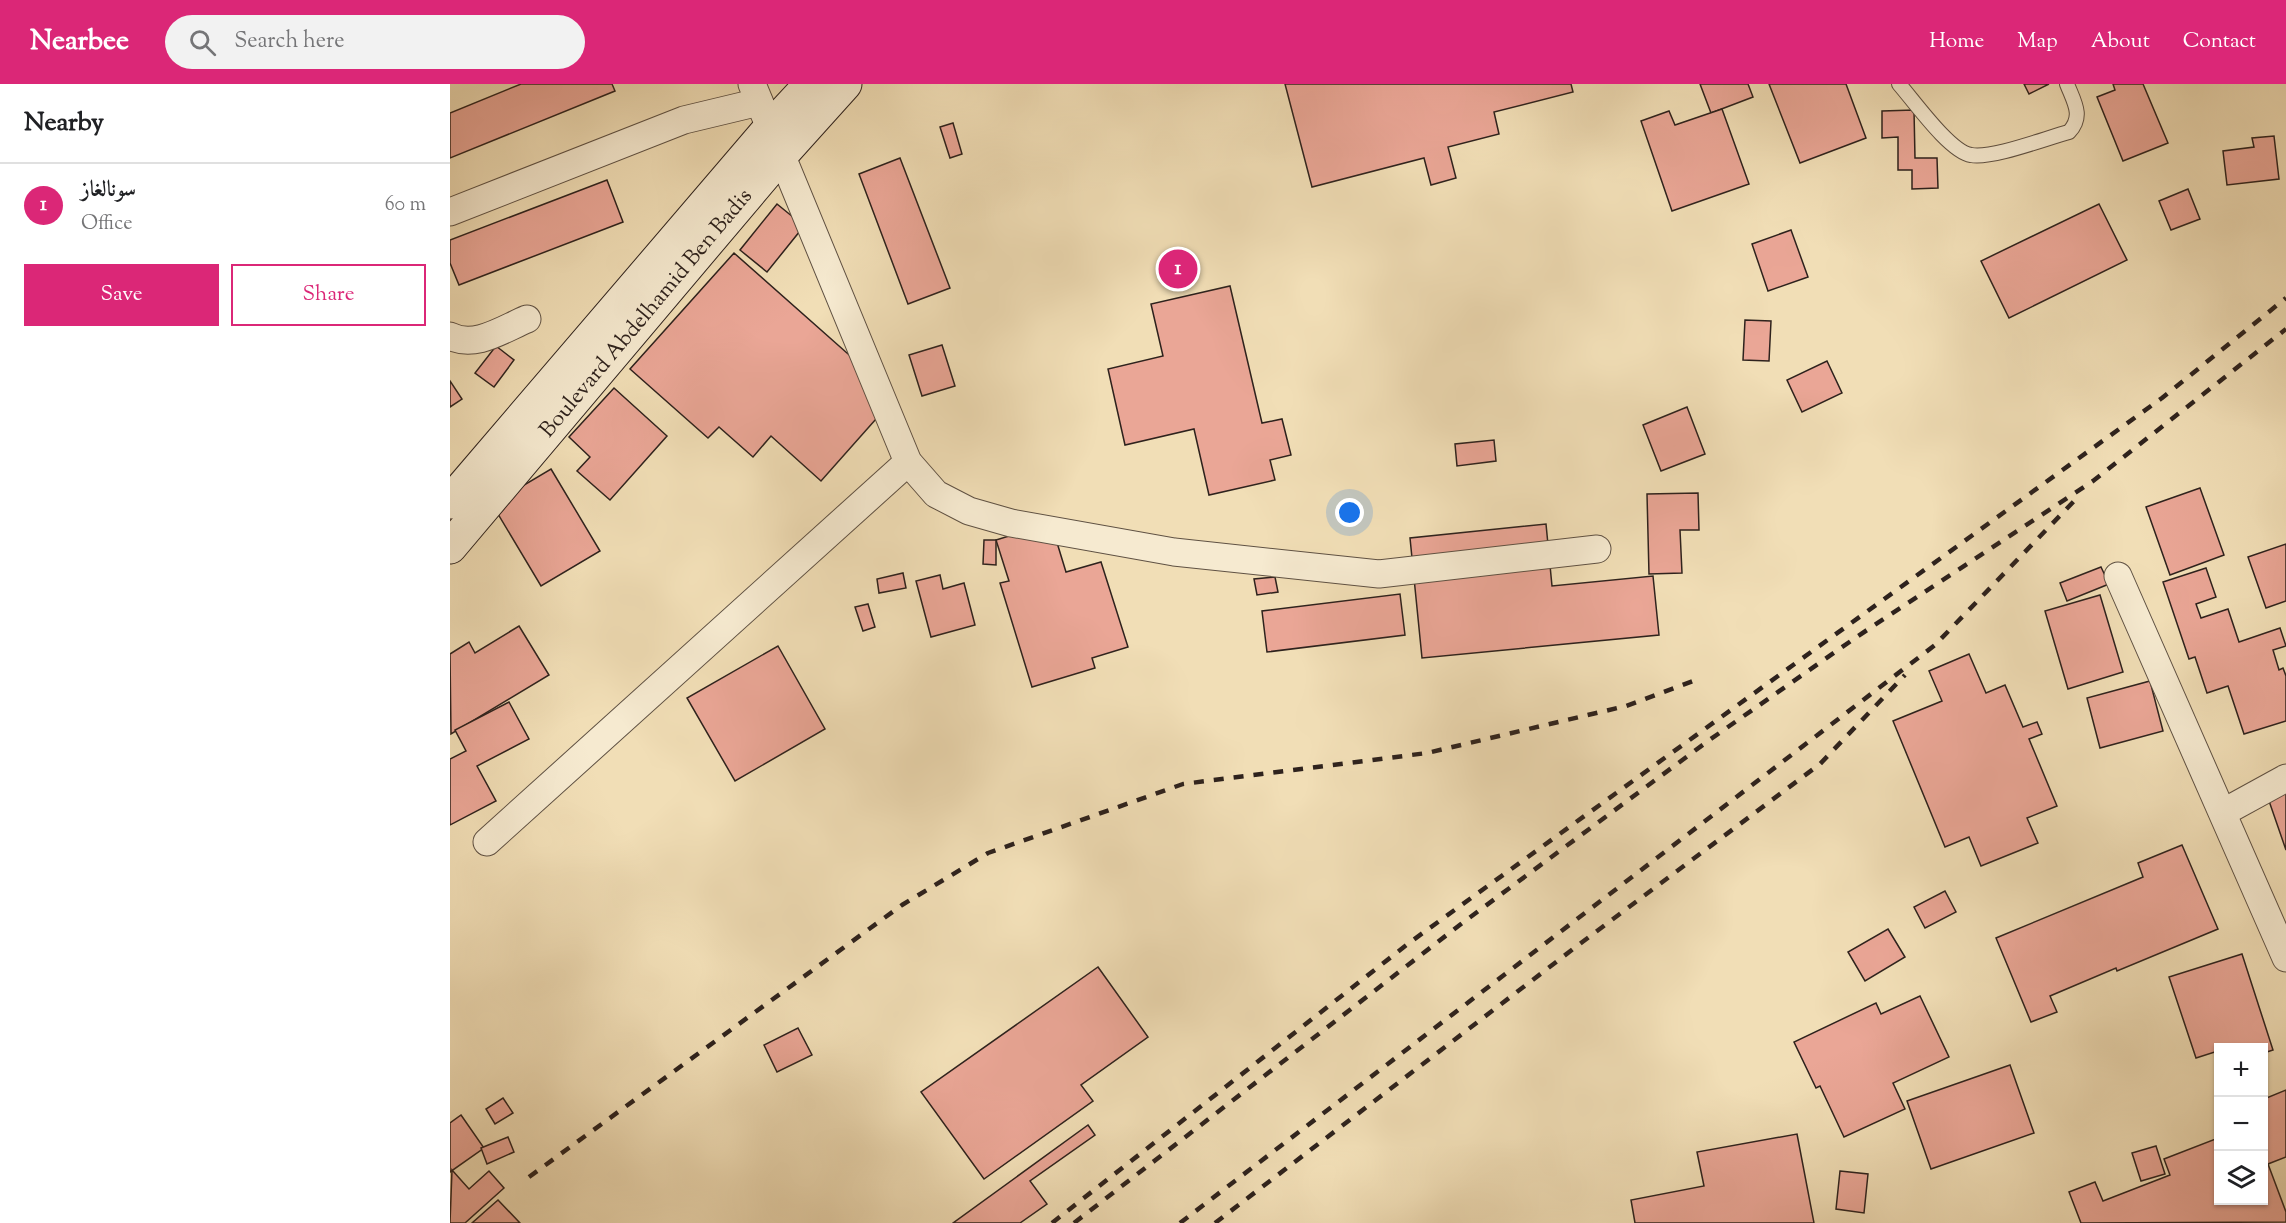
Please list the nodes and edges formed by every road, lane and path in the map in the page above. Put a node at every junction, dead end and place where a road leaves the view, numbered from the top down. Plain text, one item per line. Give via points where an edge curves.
1 (811, 84) edge
2 (845, 84) edge
3 (1899, 84) edge
4 (2067, 84) edge
5 (766, 117) edge
6 (450, 212) edge
7 (527, 319) dead end
8 (450, 336) edge
9 (908, 462) junction
10 (450, 502) edge
11 (450, 547) edge
12 (1598, 549) dead end
13 (2118, 576) dead end
14 (2286, 778) edge
15 (2224, 812) junction
16 (488, 842) dead end
17 (2286, 958) edge

1 - 5 main road, Boulevard Abdelhamid Ben Badis
2 - 5 main road, Boulevard Abdelhamid Ben Badis
3 - 4 lane via 1956,148 1969,155 1985,155 2069,132 2077,123 2078,112
5 - 6 street via 684,120
5 - 9 street
5 - 10 main road, Boulevard Abdelhamid Ben Badis
5 - 11 main road, Boulevard Abdelhamid Ben Badis
7 - 8 street via 476,341
9 - 12 street via 936,494 969,511 1011,523 1174,552 1379,574
9 - 16 street
13 - 15 street
14 - 15 street
15 - 17 street

